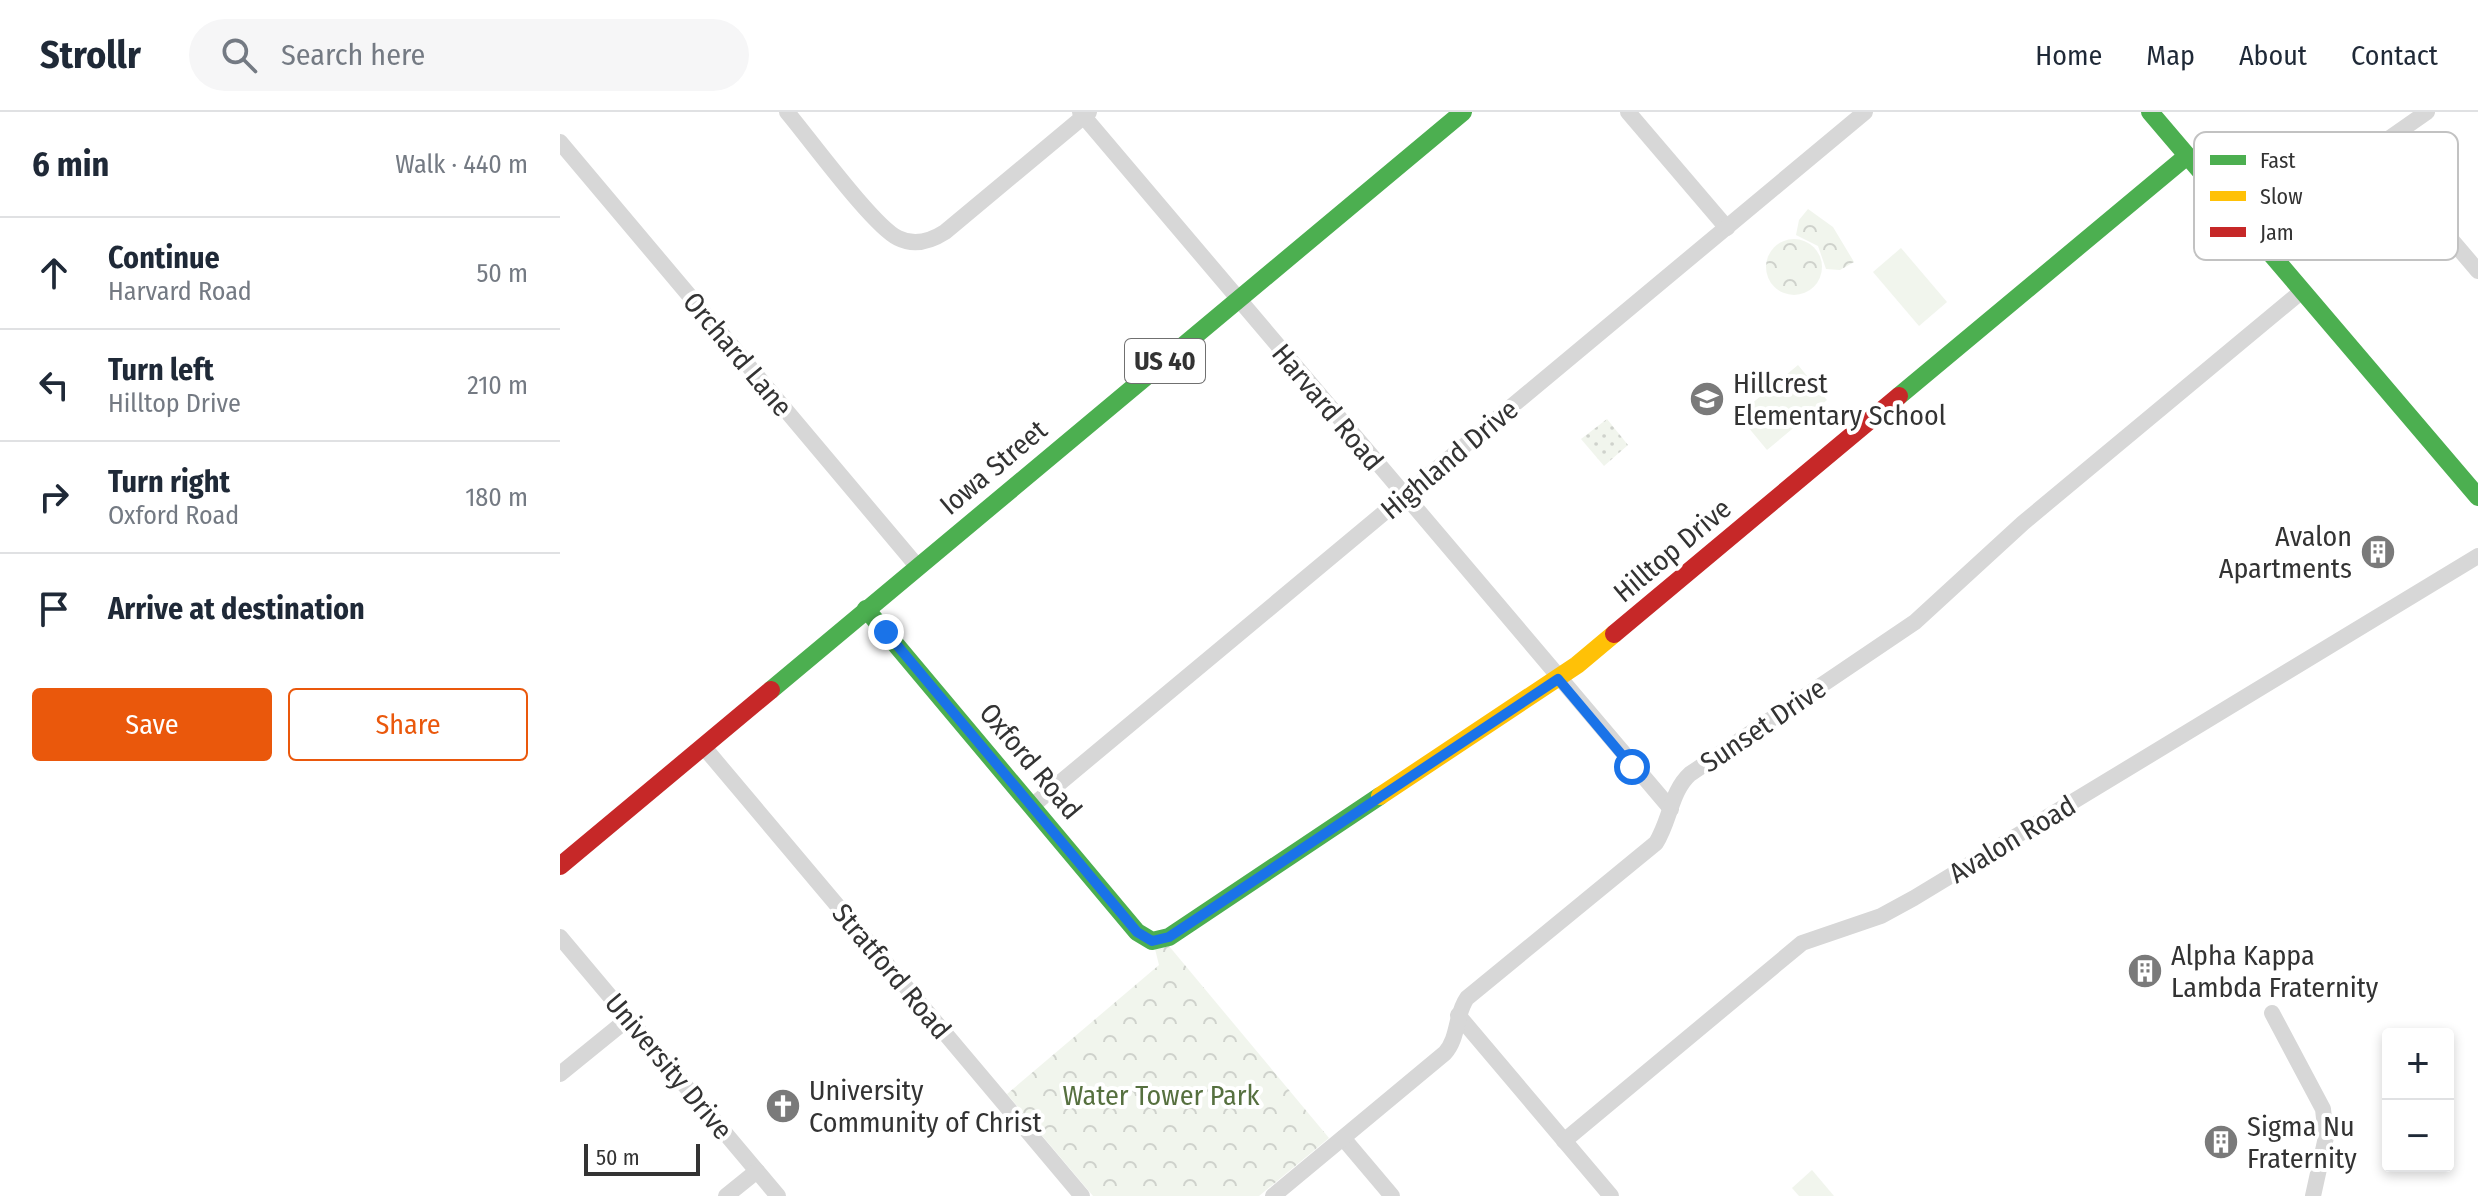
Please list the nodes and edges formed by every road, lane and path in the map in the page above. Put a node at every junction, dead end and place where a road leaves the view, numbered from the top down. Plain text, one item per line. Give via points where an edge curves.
1 (787, 112) edge
2 (1463, 112) edge
3 (1628, 112) edge
4 (1865, 112) edge
5 (2150, 112) edge
6 (2427, 112) edge
7 (1084, 113) edge
8 (2398, 132) edge
9 (560, 142) edge
10 (2187, 156) junction
11 (2194, 164) edge
12 (1727, 228) junction
13 (2458, 248) edge
14 (2276, 260) edge
15 (2478, 271) edge
16 (2302, 291) junction
17 (1239, 300) junction
18 (1403, 497) junction
19 (2478, 497) edge
20 (2478, 556) edge
21 (917, 566) junction
22 (866, 609) junction
23 (1558, 679) junction
24 (703, 746) junction
25 (1032, 806) junction
26 (1671, 809) junction
27 (560, 866) edge
28 (560, 937) edge
29 (1158, 941) joint
30 (2272, 1013) dead end
31 (1458, 1015) junction
32 (629, 1018) junction
33 (560, 1074) edge
34 (1343, 1138) junction
35 (1564, 1141) junction
36 (757, 1171) junction
37 (726, 1196) edge
38 (778, 1196) edge
39 (1082, 1196) edge
40 (1273, 1196) edge
41 (1392, 1196) edge
42 (1611, 1196) edge
43 (2313, 1196) edge

1 - 7 street via 879,222 898,238 915,242 945,232
2 - 17 main road, Iowa Street / US 40
3 - 12 street
4 - 12 street, Highland Drive
5 - 10 main road
6 - 8 street
7 - 17 street, Harvard Road
9 - 21 street, Orchard Lane
10 - 11 main road
10 - 23 main road, Hilltop Drive
12 - 18 street, Highland Drive
13 - 15 street
14 - 16 main road
16 - 19 main road
16 - 26 street, Sunset Drive via 2023,523 1915,622 1690,774
17 - 18 street, Harvard Road
17 - 21 main road, Iowa Street / US 40
18 - 23 street, Harvard Road
18 - 25 street, Highland Drive
20 - 35 street, Avalon Road via 1914,898 1881,916 1802,943
21 - 22 main road, Iowa Street / US 40
22 - 24 main road, Iowa Street / US 40
22 - 25 main road, Oxford Road
23 - 26 street, Harvard Road
23 - 29 main road, Hilltop Drive
24 - 27 main road, Iowa Street / US 40
24 - 39 street, Stratford Road
25 - 29 main road, Oxford Road via 1137,932
26 - 31 street, Sunset Drive via 1656,843 1475,991
28 - 32 street, University Drive
30 - 43 street via 2323,1109 2326,1137
31 - 34 street, Sunset Drive via 1445,1053
31 - 35 street
32 - 33 street
32 - 36 street, University Drive
34 - 40 street, Sunset Drive
34 - 41 street
35 - 42 street
36 - 37 street
36 - 38 street, University Drive

